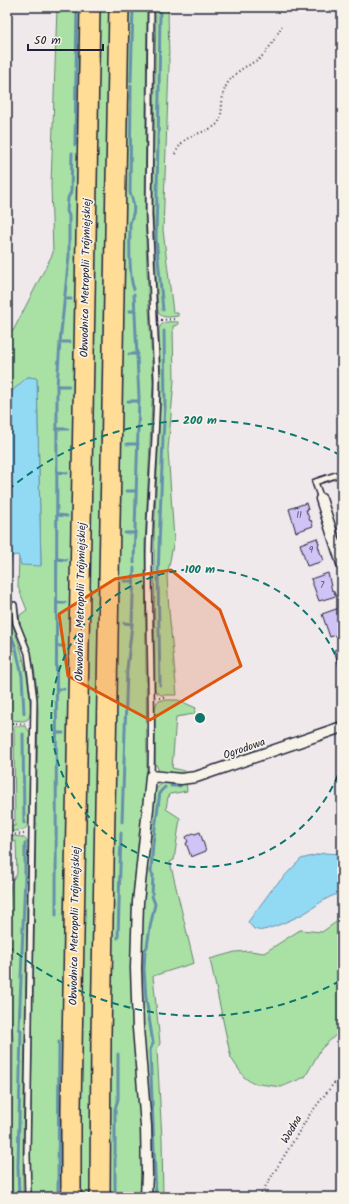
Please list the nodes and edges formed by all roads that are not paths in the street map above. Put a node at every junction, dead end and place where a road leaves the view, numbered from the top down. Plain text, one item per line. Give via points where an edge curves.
1 (90, 7) edge
2 (119, 7) edge
3 (151, 7) edge
4 (342, 473) edge
5 (321, 499) joint
6 (342, 564) edge
7 (14, 605) dead end
8 (342, 727) edge
9 (151, 776) junction
10 (28, 1197) edge
11 (71, 1197) edge
12 (100, 1197) edge
13 (146, 1197) edge

1 - 11 highway, Obwodnica Metropolii Trójmiejskiej
2 - 12 highway
3 - 9 lane via 149,215 157,384 149,552
4 - 5 lane via 315,482
5 - 6 street
7 - 10 lane via 16,623 28,653 34,700
8 - 9 street, Ogrodowa via 196,777 176,779
9 - 13 street via 138,902 136,968 146,1126

